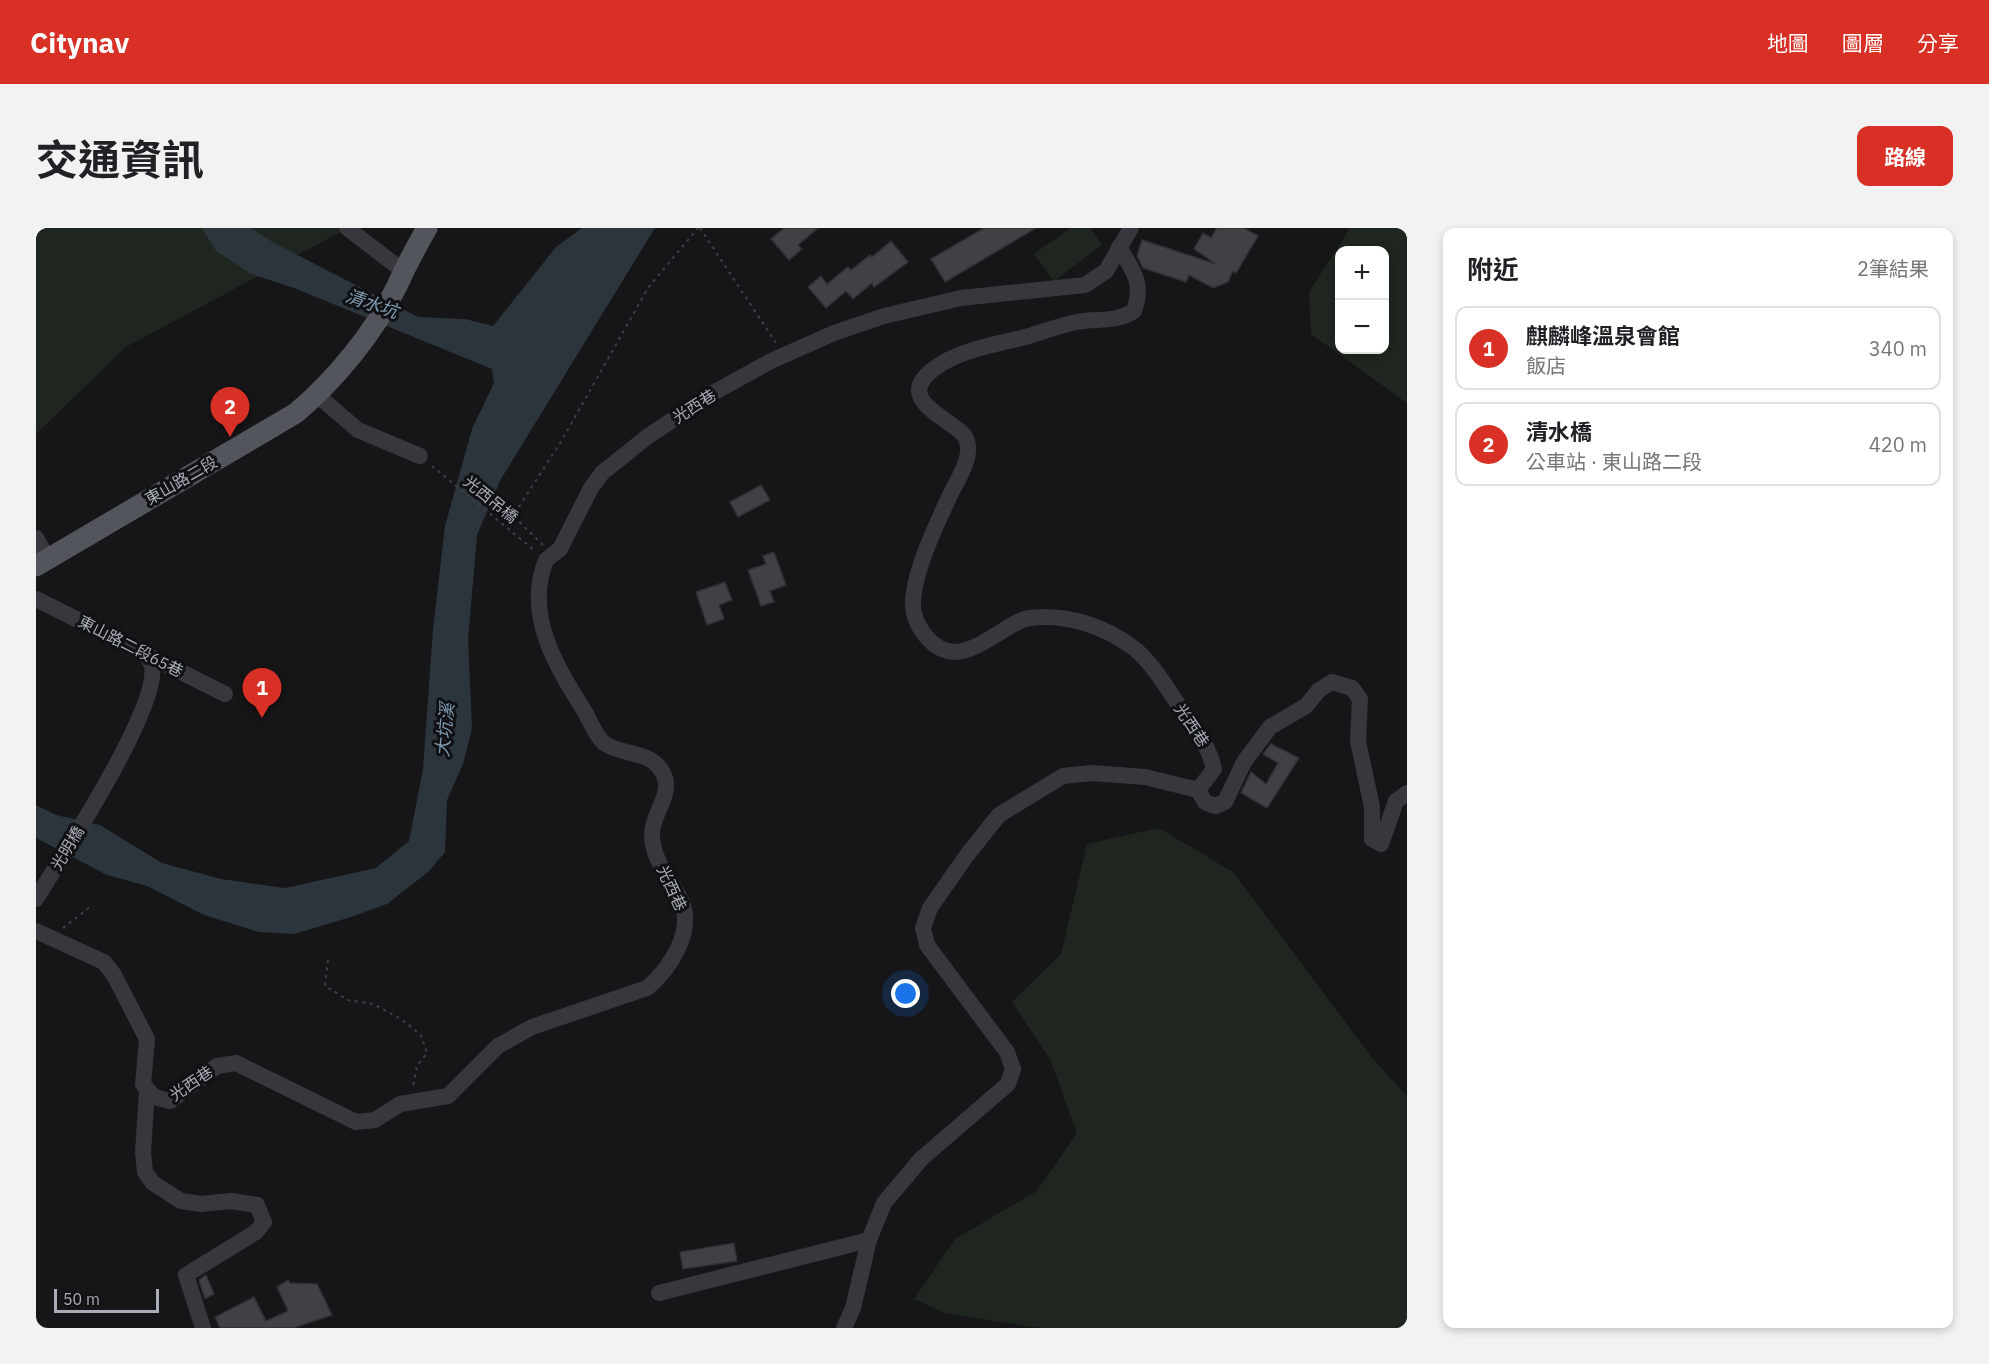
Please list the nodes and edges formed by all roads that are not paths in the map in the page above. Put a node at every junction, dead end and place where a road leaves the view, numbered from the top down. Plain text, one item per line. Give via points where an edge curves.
1 (347, 228) edge
2 (427, 228) edge
3 (1131, 228) edge
4 (1119, 247) junction
5 (399, 278) junction
6 (317, 395) junction
7 (420, 456) road end
8 (36, 538) edge
9 (42, 562) edge
10 (36, 599) edge
11 (139, 649) junction
12 (225, 694) dead end
13 (1198, 790) junction
14 (1407, 793) edge
15 (36, 899) edge
16 (42, 935) edge
17 (147, 1092) junction
18 (869, 1240) junction
19 (658, 1293) dead end
20 (203, 1328) edge
21 (844, 1328) edge

1 - 5 lane
2 - 5 main road
3 - 4 lane, 光西巷
4 - 13 lane, 光西巷 via 1138,278 1134,312 1120,320 1077,322 955,357 934,369 922,382 920,396 925,406 963,434 969,448 966,463 930,538 913,600 914,617 937,647 956,652 994,638 1026,618 1055,616 1090,624 1135,650 1161,680 1209,750 1214,769
4 - 17 lane, 光西巷 via 1106,271 1085,285 961,298 884,316 784,355 713,393 647,436 602,473 560,549 548,556 537,600 551,655 603,742 656,762 667,785 652,834 663,873 681,901 685,925 674,957 660,978 647,988 532,1027 498,1046 448,1095 400,1104 375,1120 356,1122 236,1063 217,1066 170,1101
5 - 6 main road, 東山路二段 via 368,333
6 - 7 lane via 358,430
6 - 9 main road, 東山路二段 via 296,413
8 - 9 lane
10 - 11 lane, 東山路二段65巷
11 - 12 lane, 東山路二段65巷
11 - 15 lane, 光明橋 via 152,666 149,698 99,796
13 - 14 lane via 1204,802 1215,806 1225,802 1244,762 1270,727 1306,706 1332,682 1352,688 1360,699 1358,741 1372,807 1372,839 1381,844 1396,801
13 - 18 lane via 1145,777 1092,773 1063,776 999,815 967,855 930,908 923,928 927,945 1007,1052 1013,1069 1008,1084 921,1160 884,1203
16 - 17 lane, 光西巷 via 98,958 114,975 147,1039 143,1084
17 - 20 lane via 143,1152 145,1172 153,1183 181,1201 201,1204 231,1200 257,1205 264,1222 256,1232 186,1275
18 - 19 lane
18 - 21 lane via 853,1308

